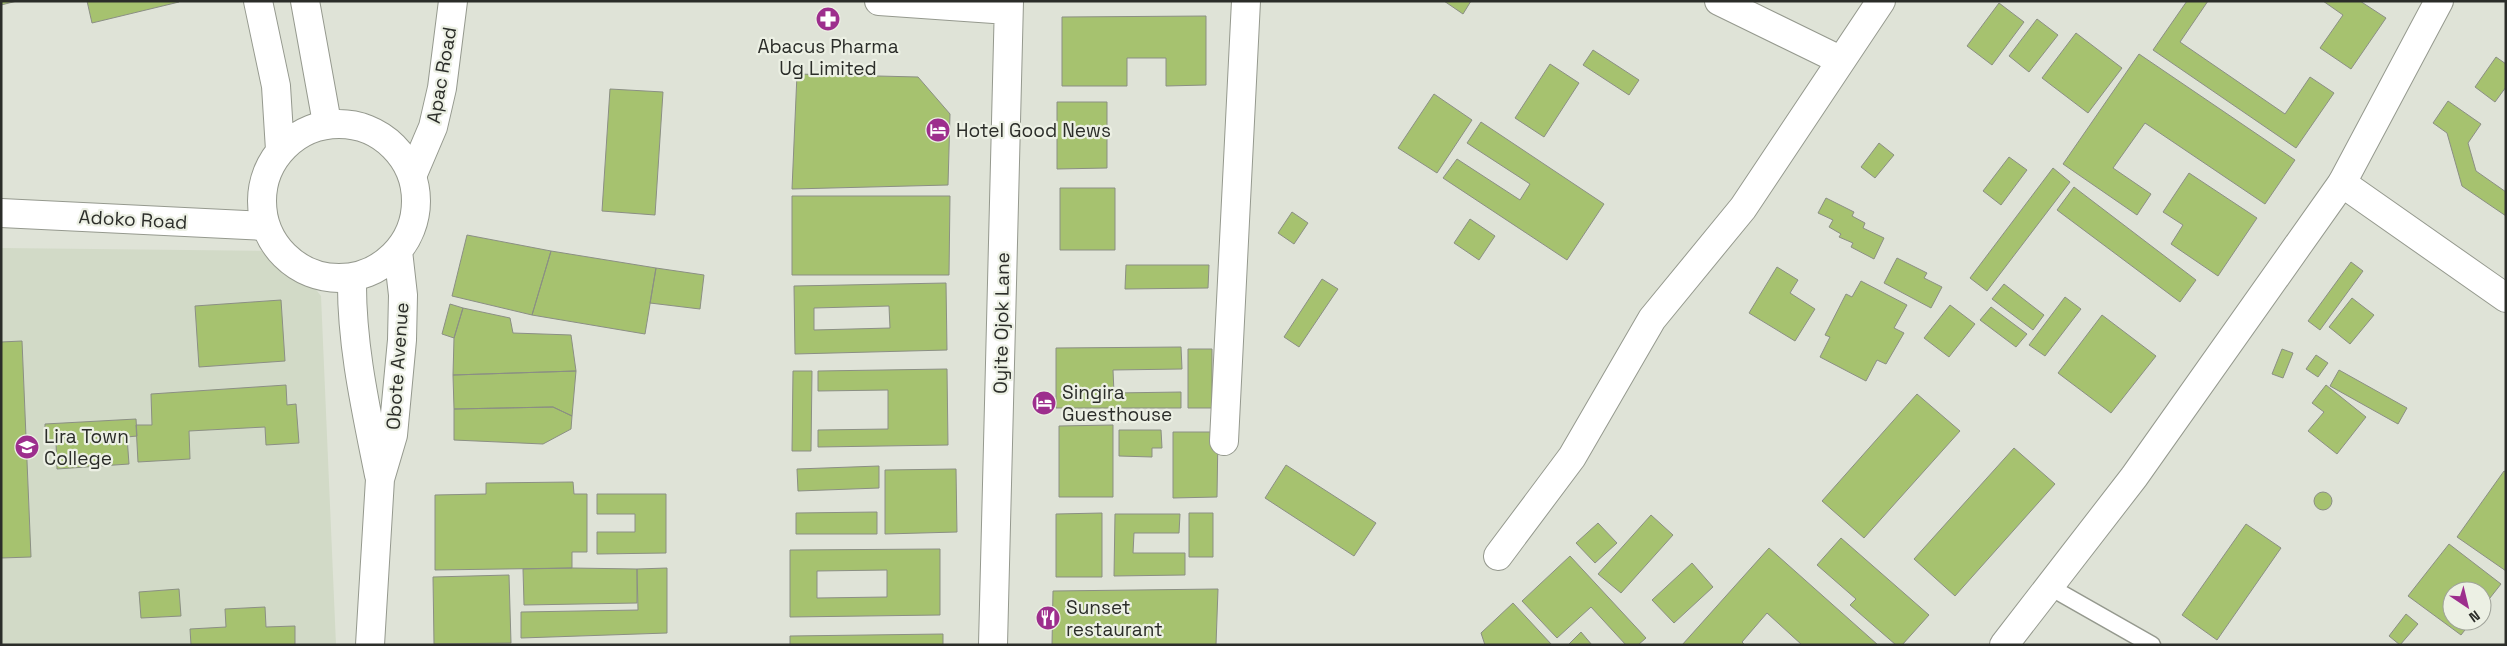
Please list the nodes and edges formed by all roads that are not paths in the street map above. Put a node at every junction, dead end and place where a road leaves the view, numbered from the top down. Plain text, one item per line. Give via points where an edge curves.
1 (258, 1) edge
2 (305, 1) edge
3 (453, 1) edge
4 (880, 1) edge
5 (1246, 1) edge
6 (1719, 1) edge
7 (1881, 1) edge
8 (2439, 1) edge
9 (1009, 6) edge
10 (1840, 60) junction
11 (327, 124) junction
12 (280, 150) junction
13 (413, 174) junction
14 (2342, 183) junction
15 (1, 213) edge
16 (265, 226) junction
17 (398, 251) junction
18 (352, 278) junction
19 (2506, 298) edge
20 (1224, 441) dead end
21 (380, 479) junction
22 (1498, 556) dead end
23 (2050, 586) junction
24 (370, 645) edge
25 (993, 645) edge
26 (2004, 645) edge
27 (2152, 645) edge

1 - 12 street via 276,86
2 - 11 street
3 - 13 street, Apac Road via 442,88 433,127
4 - 9 street
5 - 20 street
6 - 10 street
7 - 10 street
8 - 14 street
9 - 25 street, Oyite Ojok Lane
10 - 22 street via 1743,208 1652,319 1572,457
11 - 12 street via 301,133
11 - 13 street via 354,124 379,133 399,151
12 - 16 street via 266,173 261,200
13 - 17 street via 417,201 412,228
14 - 19 street
14 - 23 street via 2134,477
15 - 16 street, Adoko Road
16 - 18 street via 278,250 299,268 324,278
17 - 18 street via 377,269
17 - 21 street, Obote Avenue via 403,295 402,340 393,435
18 - 21 street, Obote Avenue via 355,343
21 - 24 street, Obote Avenue
23 - 26 street
23 - 27 lane

